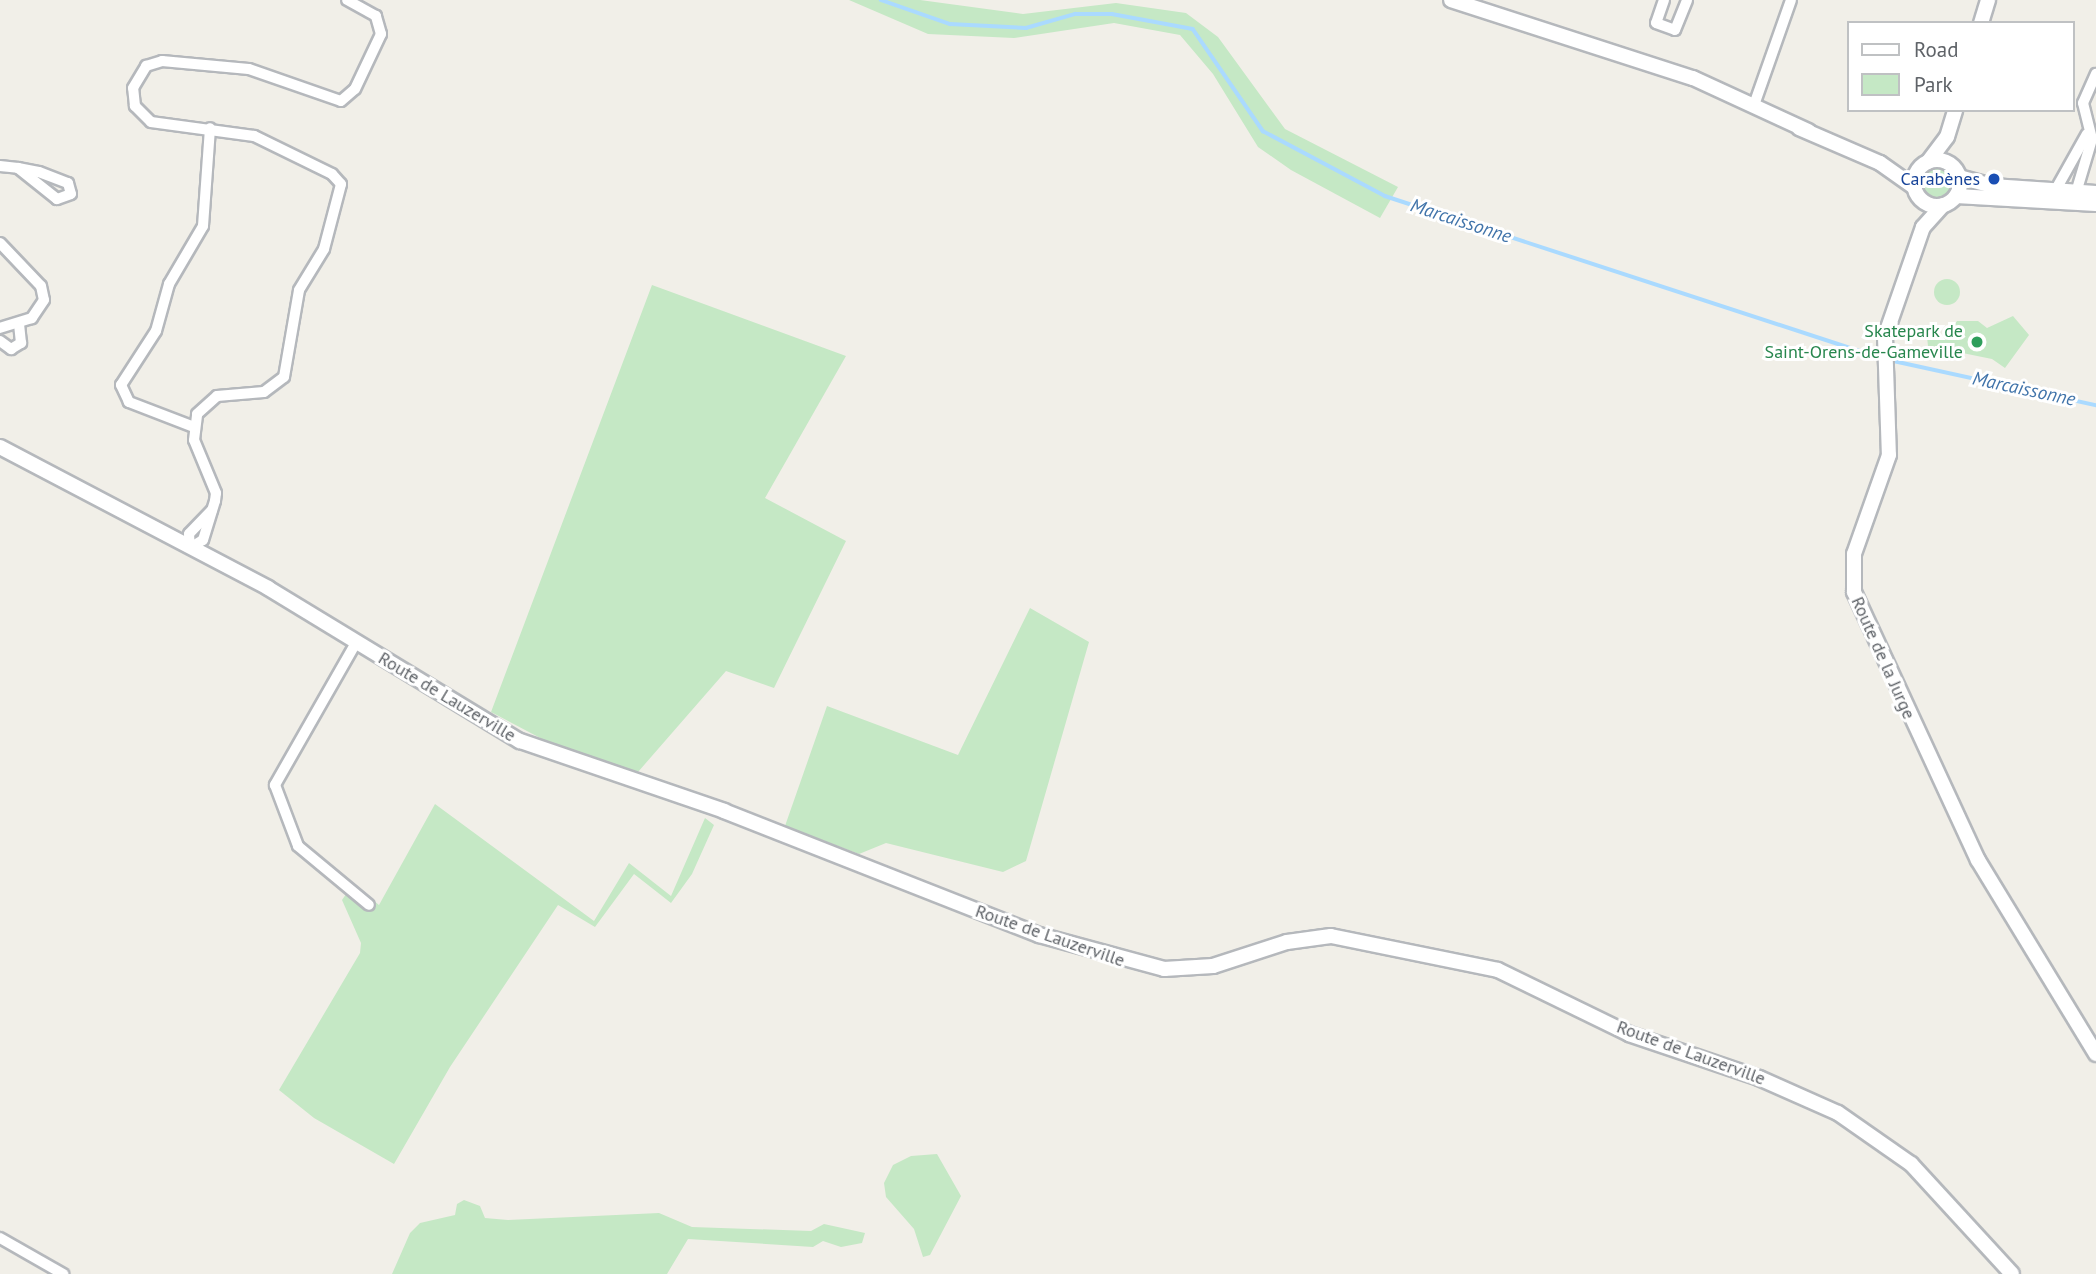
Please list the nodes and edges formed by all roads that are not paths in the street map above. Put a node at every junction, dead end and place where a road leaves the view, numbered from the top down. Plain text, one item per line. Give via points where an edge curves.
1 (347, 0) edge
2 (1451, 0) edge
3 (1664, 0) edge
4 (1687, 0) edge
5 (1791, 0) edge
6 (1988, 0) edge
7 (1982, 21) edge
8 (1656, 67) junction
9 (2096, 75) edge
10 (1754, 105) junction
11 (1954, 112) edge
12 (211, 128) junction
13 (1808, 131) junction
14 (1947, 137) junction
15 (2092, 137) edge
16 (1880, 163) junction
17 (1925, 163) junction
18 (0, 166) edge
19 (18, 168) dead end
20 (1956, 171) junction
21 (2055, 191) junction
22 (1917, 192) junction
23 (2096, 193) edge
24 (1956, 195) junction
25 (2073, 197) junction
26 (2096, 204) edge
27 (1942, 205) junction
28 (1923, 227) junction
29 (0, 243) edge
30 (19, 323) junction
31 (0, 328) edge
32 (0, 341) edge
33 (194, 427) junction
34 (0, 447) edge
35 (193, 543) junction
36 (356, 641) junction
37 (369, 905) dead end
38 (2096, 1054) edge
39 (0, 1238) edge
40 (63, 1274) edge
41 (2012, 1274) edge

1 - 12 street via 376,16 381,34 355,89 341,101 237,67 162,61 139,73 133,94 144,117 159,125
2 - 8 street
3 - 4 street via 1656,23 1675,30
5 - 10 street
6 - 7 street
8 - 10 street
8 - 13 street
9 - 15 street via 2083,103
10 - 13 street
11 - 14 street
12 - 33 street via 203,226 169,284 156,331 121,385 130,402
12 - 33 street via 266,141 332,174 341,190 324,248 299,290 284,377 264,392 211,399
13 - 16 street
14 - 17 street
14 - 20 street
15 - 21 street
15 - 25 street
16 - 17 street
16 - 22 street
17 - 20 street
17 - 22 street
18 - 19 street
20 - 21 street via 1992,186
20 - 24 street
21 - 25 street
22 - 27 street
22 - 28 street, Route de la Jurge
23 - 25 street
24 - 25 street
24 - 27 street, Route de la Jurge
25 - 26 street
27 - 28 street, Route de la Jurge
28 - 38 street, Route de la Jurge via 1884,347 1889,455 1854,554 1858,607 1978,860
29 - 30 street via 44,293 38,314
30 - 31 street
30 - 32 street via 21,343 11,349
33 - 35 street via 215,485 212,510
34 - 35 street, Route de Lauzerville
35 - 36 street, Route de Lauzerville
36 - 37 street via 275,785 298,846
36 - 41 street, Route de Lauzerville via 468,714 542,751 712,807 960,904 1146,967 1213,966 1287,942 1331,936 1498,970 1629,1034 1759,1078 1838,1113 1911,1164
39 - 40 street

